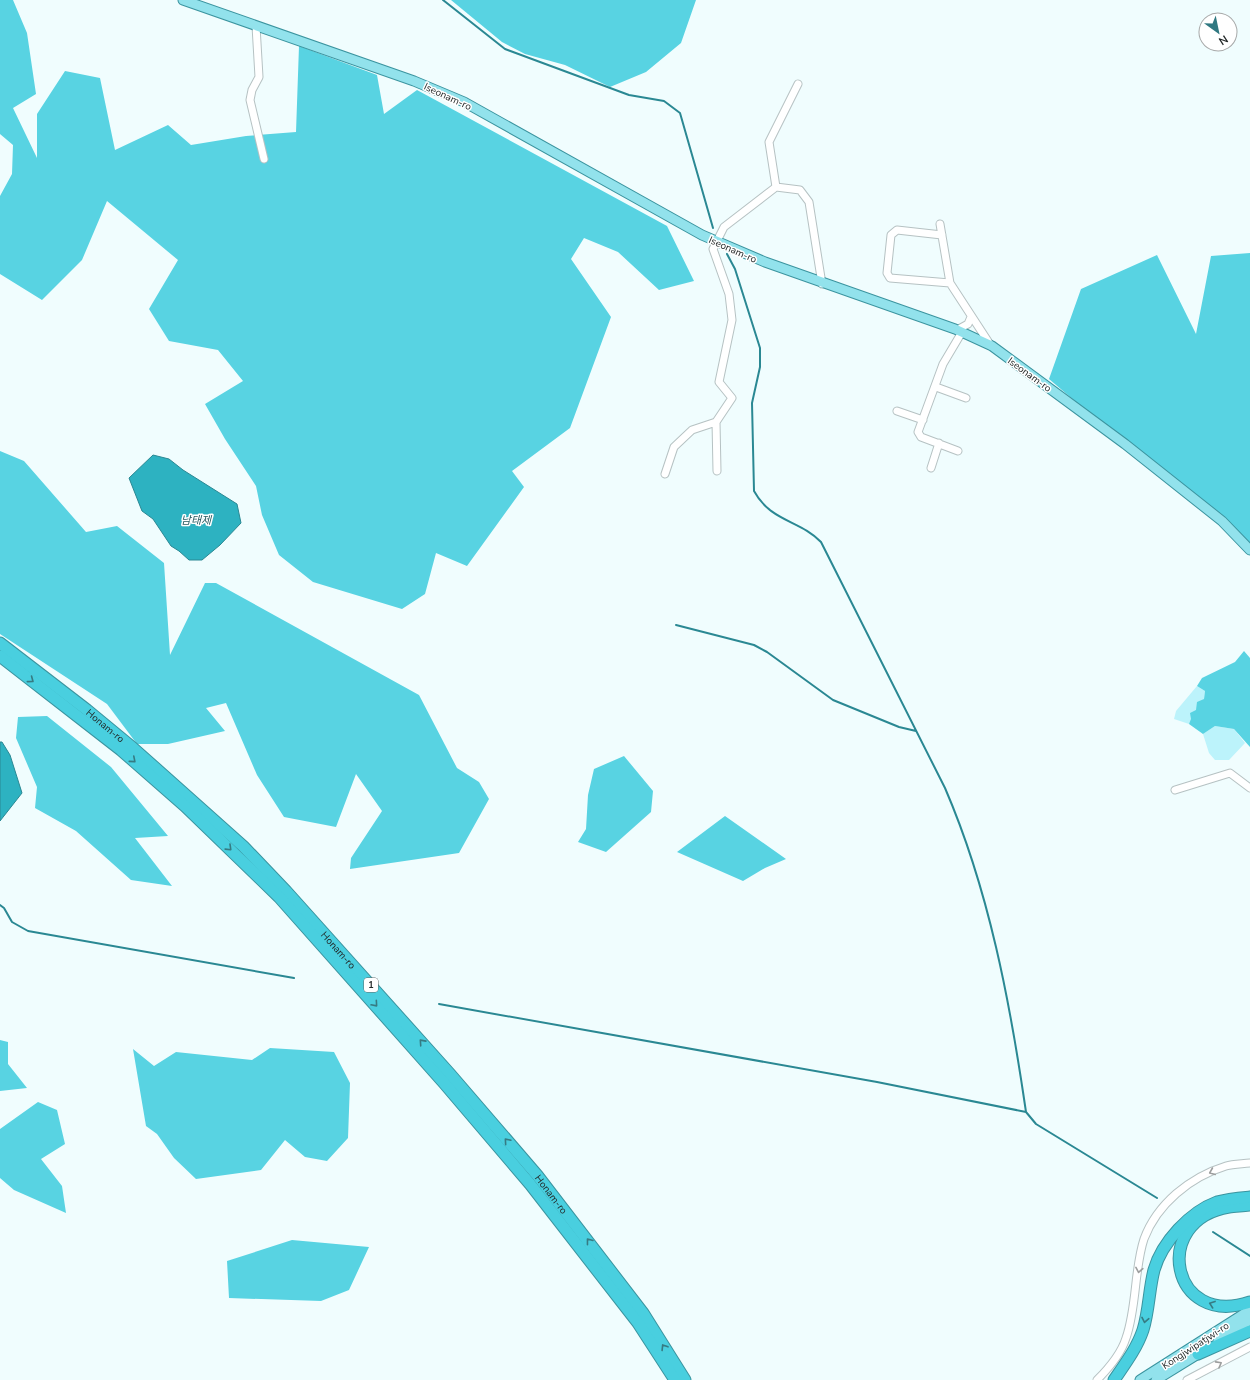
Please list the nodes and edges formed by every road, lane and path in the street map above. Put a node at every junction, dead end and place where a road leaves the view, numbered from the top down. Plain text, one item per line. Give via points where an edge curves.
1 (183, 0) edge
2 (256, 26) junction
3 (798, 84) dead end
4 (264, 159) dead end
5 (776, 187) junction
6 (940, 224) dead end
7 (942, 235) junction
8 (718, 242) junction
9 (950, 283) junction
10 (822, 284) junction
11 (971, 317) junction
12 (959, 331) junction
13 (992, 346) junction
14 (936, 387) junction
15 (966, 398) dead end
16 (897, 411) dead end
17 (923, 420) junction
18 (716, 422) junction
19 (939, 444) junction
20 (958, 451) dead end
21 (931, 468) dead end
22 (717, 471) dead end
23 (665, 474) dead end
24 (1250, 550) edge
25 (0, 643) edge
26 (0, 656) edge
27 (1250, 788) edge
28 (1175, 790) dead end
29 (1250, 1163) edge
30 (1250, 1197) edge
31 (1250, 1206) edge
32 (1250, 1302) edge
33 (1250, 1310) edge
34 (1250, 1320) edge
35 (1250, 1331) edge
36 (1250, 1347) edge
37 (1198, 1354) junction
38 (675, 1380) edge
39 (685, 1380) edge
40 (1097, 1380) edge
41 (1114, 1380) edge
42 (1140, 1380) edge
43 (1156, 1380) edge
44 (1187, 1380) edge

1 - 2 main road, Iseonam-ro
2 - 4 street via 259,77 250,100
2 - 8 main road, Iseonam-ro via 360,60 464,102
3 - 5 street via 768,142
5 - 8 street via 724,227
5 - 10 street via 800,190 809,202
6 - 7 street
7 - 9 street
7 - 9 street via 897,230 890,235 887,273 890,278
8 - 10 main road, Iseonam-ro
8 - 18 street via 713,248 729,294 732,320 719,382 732,398
9 - 11 street
10 - 12 main road, Iseonam-ro
11 - 12 street via 968,324
11 - 13 street
12 - 13 main road, Iseonam-ro
12 - 14 street via 943,364
13 - 24 main road, Iseonam-ro via 1125,444 1222,521
14 - 15 street
14 - 17 street
16 - 17 street
17 - 19 street via 918,432 922,437
18 - 22 street
18 - 23 street via 692,430 674,447
19 - 20 street
19 - 21 street
39 -> 25 highway, Honam-ro / 1 via 643,1313 537,1175 286,891 243,846 133,748
26 -> 38 highway, Honam-ro / 1 via 121,750 185,806 279,897 530,1184 638,1323
27 - 28 street via 1230,773
29 -> 40 street via 1226,1166 1194,1180 1170,1198 1154,1217 1144,1239 1126,1338 1111,1366
30 -> 41 highway via 1218,1202 1206,1207 1176,1232 1154,1269 1143,1330 1132,1354
32 -> 31 highway via 1221,1307 1203,1300 1190,1290 1183,1279 1178,1252 1192,1225 1204,1217 1228,1207
33 - 42 main road, Kongjwipatjwi-ro
34 - 37 main road, Kongjwipatjwi-ro
35 - 37 highway
44 -> 36 street
37 - 43 main road, Kongjwipatjwi-ro

